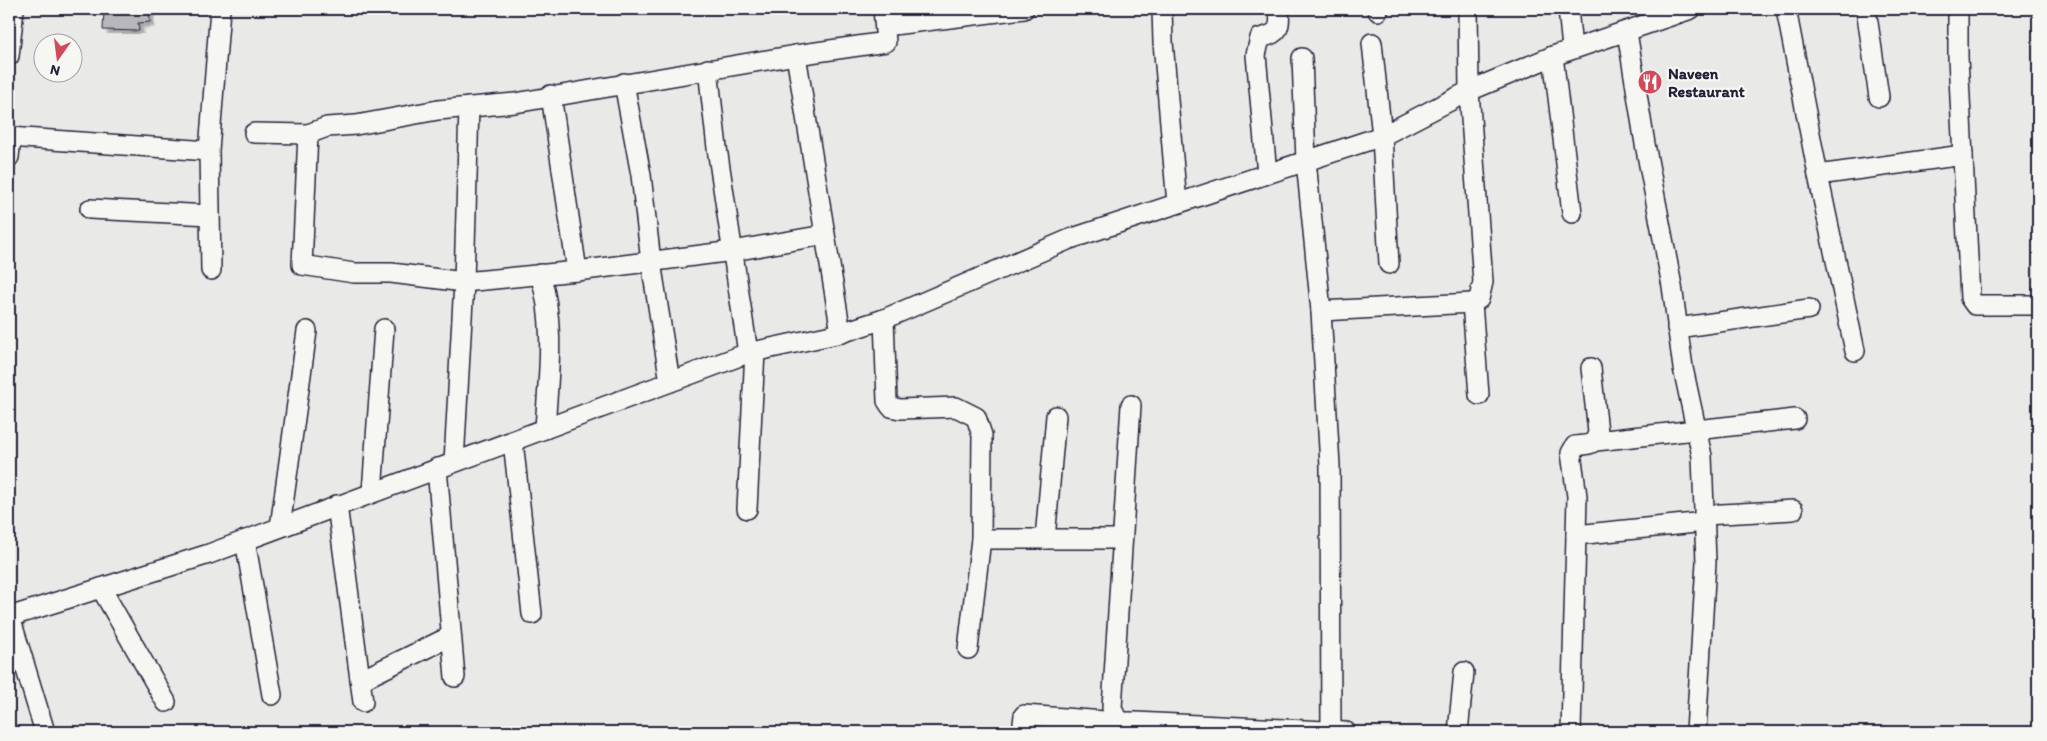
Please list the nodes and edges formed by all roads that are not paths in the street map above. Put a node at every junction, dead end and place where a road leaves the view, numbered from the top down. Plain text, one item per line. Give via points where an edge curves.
1 (14, 9) edge
2 (220, 9) edge
3 (1024, 9) edge
4 (1162, 9) edge
5 (1278, 9) edge
6 (1468, 9) edge
7 (1568, 9) edge
8 (1691, 9) edge
9 (1786, 9) edge
10 (1866, 9) edge
11 (1958, 9) edge
12 (884, 17) edge
13 (1627, 32) junction
14 (1372, 43) dead end
15 (1572, 48) junction
16 (796, 55) junction
17 (9, 56) edge
18 (1553, 56) junction
19 (1302, 58) dead end
20 (708, 69) junction
21 (624, 82) junction
22 (1469, 90) junction
23 (551, 95) junction
24 (1879, 97) dead end
25 (469, 107) junction
26 (254, 133) dead end
27 (308, 134) junction
28 (1382, 136) junction
29 (10, 137) edge
30 (209, 151) junction
31 (1963, 155) junction
32 (9, 157) edge
33 (1306, 161) junction
34 (1268, 174) junction
35 (1818, 175) junction
36 (1177, 204) junction
37 (90, 209) dead end
38 (1572, 213) dead end
39 (210, 215) junction
40 (824, 235) junction
41 (734, 251) junction
42 (651, 262) junction
43 (1389, 264) dead end
44 (211, 270) dead end
45 (578, 271) junction
46 (540, 274) junction
47 (464, 282) junction
48 (1472, 303) junction
49 (2038, 305) edge
50 (1809, 309) dead end
51 (1321, 311) junction
52 (884, 319) junction
53 (1677, 328) junction
54 (384, 329) dead end
55 (307, 332) dead end
56 (841, 333) junction
57 (1855, 351) dead end
58 (752, 352) junction
59 (1591, 368) dead end
60 (670, 382) junction
61 (1479, 395) dead end
62 (1131, 405) dead end
63 (1056, 416) dead end
64 (1795, 419) dead end
65 (545, 429) junction
66 (1697, 430) junction
67 (513, 440) junction
68 (1596, 440) junction
69 (446, 465) junction
70 (372, 492) junction
71 (337, 506) junction
72 (747, 508) dead end
73 (1793, 510) dead end
74 (1704, 519) junction
75 (280, 527) junction
76 (1576, 535) junction
77 (981, 539) junction
78 (1045, 539) junction
79 (1122, 539) junction
80 (245, 540) junction
81 (101, 588) junction
82 (532, 614) dead end
83 (9, 617) edge
84 (452, 636) junction
85 (968, 649) dead end
86 (1464, 672) dead end
87 (455, 677) dead end
88 (360, 680) junction
89 (272, 694) dead end
90 (166, 702) dead end
91 (364, 702) dead end
92 (1118, 727) edge
93 (1222, 729) edge
94 (45, 732) edge
95 (1022, 732) edge
96 (1336, 732) edge
97 (1458, 732) edge
98 (1571, 732) edge
99 (1696, 732) edge

1 - 17 street
2 - 30 street
3 - 12 street
4 - 36 street
5 - 34 street via 1277,31 1260,38 1256,55
6 - 22 street
7 - 15 street
8 - 13 street
9 - 35 street
10 - 24 street
11 - 31 street
12 - 16 street via 886,42
13 - 15 street
13 - 53 street
14 - 28 street
15 - 18 street
16 - 20 street
16 - 40 street
18 - 22 street
18 - 38 street
19 - 33 street
20 - 21 street
20 - 41 street
21 - 23 street
21 - 42 street via 642,175
22 - 28 street
22 - 48 street via 1483,282 1479,299
23 - 25 street via 514,103
23 - 45 street
25 - 27 street via 327,127
25 - 47 street
26 - 27 street
27 - 47 street via 302,265 354,273 391,273
28 - 33 street
28 - 43 street
29 - 30 street
29 - 32 street
30 - 39 street
31 - 35 street
31 - 49 street via 1970,298 1975,305
33 - 34 street
33 - 51 street
34 - 36 street
35 - 57 street
36 - 52 street via 1070,239
37 - 39 street
39 - 44 street
40 - 41 street
40 - 56 street
41 - 42 street
41 - 58 street
42 - 45 street
42 - 60 street
45 - 46 street
46 - 47 street
46 - 65 street via 550,330
47 - 69 street
48 - 51 street
48 - 61 street
50 - 53 street
51 - 96 street via 1330,466
52 - 56 street
52 - 77 street via 887,401 891,406 900,409 956,408 976,417 982,435
53 - 66 street
54 - 70 street
55 - 75 street
56 - 58 street
58 - 60 street
58 - 72 street
59 - 68 street via 1598,432
60 - 65 street
62 - 79 street
63 - 78 street
64 - 66 street
65 - 67 street
66 - 68 street
66 - 74 street via 1702,456
67 - 69 street
67 - 82 street
68 - 76 street via 1592,444 1575,446 1571,453 1577,496
69 - 70 street
69 - 84 street
70 - 71 street
71 - 75 street
71 - 88 street
73 - 74 street
74 - 76 street
74 - 99 street via 1706,562
75 - 80 street
76 - 98 street
77 - 78 street
77 - 85 street
78 - 79 street
79 - 92 street via 1112,708
80 - 81 street
80 - 89 street
81 - 83 street
81 - 90 street
83 - 94 street
84 - 87 street
84 - 88 street
86 - 97 street
88 - 91 street
92 - 93 street
92 - 95 street via 1024,715
93 - 96 street

